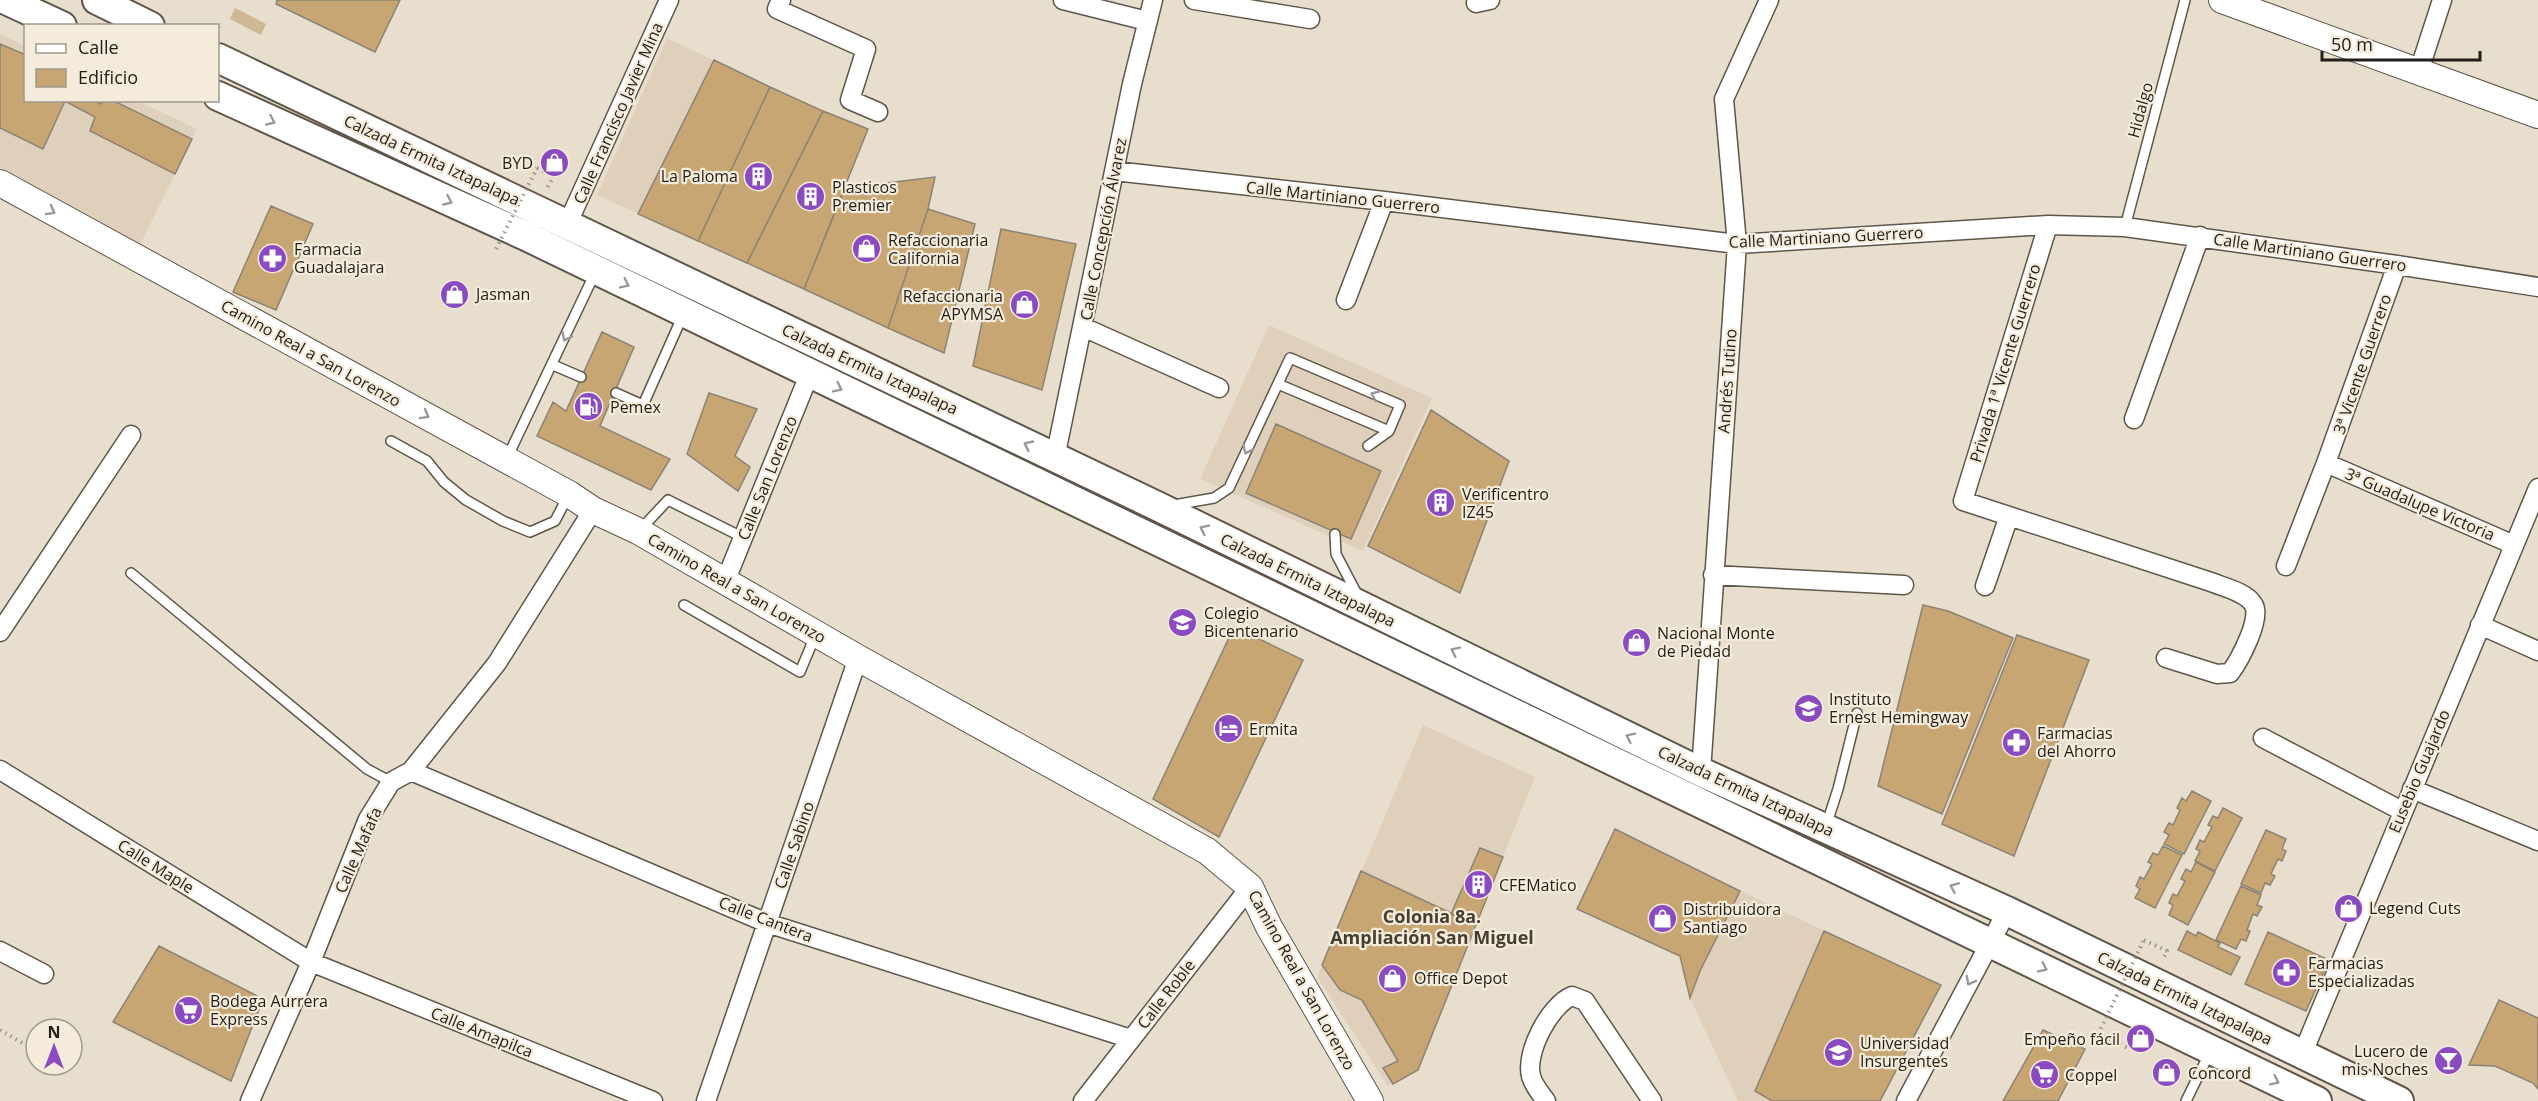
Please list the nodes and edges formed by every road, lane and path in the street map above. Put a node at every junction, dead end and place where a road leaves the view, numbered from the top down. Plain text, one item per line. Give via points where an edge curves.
1 (6, 0) edge
2 (97, 0) edge
3 (669, 0) edge
4 (781, 0) edge
5 (1063, 0) edge
6 (1153, 0) edge
7 (1194, 0) edge
8 (1769, 0) edge
9 (2185, 0) edge
10 (2222, 0) edge
11 (2442, 0) edge
12 (1310, 19) dead end
13 (1147, 21) junction
14 (58, 24) edge
15 (146, 24) edge
16 (219, 58) edge
17 (2419, 71) junction
18 (219, 96) edge
19 (878, 112) dead end
20 (2538, 115) edge
21 (1114, 171) junction
22 (554, 176) dead end
23 (0, 183) edge
24 (1384, 201) junction
25 (567, 225) junction
26 (2048, 225) junction
27 (2125, 227) junction
28 (2200, 236) junction
29 (1737, 244) junction
30 (496, 249) dead end
31 (2397, 265) junction
32 (597, 271) junction
33 (2538, 287) edge
34 (1346, 300) dead end
35 (684, 313) junction
36 (1083, 327) junction
37 (553, 364) junction
38 (809, 375) junction
39 (581, 377) dead end
40 (1278, 384) junction
41 (1219, 388) dead end
42 (616, 393) dead end
43 (2134, 419) dead end
44 (1389, 431) junction
45 (131, 435) dead end
46 (391, 441) dead end
47 (1368, 446) dead end
48 (1055, 458) junction
49 (506, 459) junction
50 (2326, 464) junction
51 (2538, 488) edge
52 (569, 494) junction
53 (1159, 507) junction
54 (593, 510) junction
55 (2009, 516) junction
56 (638, 531) junction
57 (1335, 534) dead end
58 (744, 538) junction
59 (2514, 544) junction
60 (2286, 567) dead end
61 (131, 573) dead end
62 (1713, 575) junction
63 (725, 582) junction
64 (1904, 585) dead end
65 (1985, 586) dead end
66 (684, 605) dead end
67 (1363, 606) junction
68 (2481, 625) junction
69 (0, 633) edge
70 (816, 634) junction
71 (2538, 651) edge
72 (858, 658) junction
73 (2166, 658) dead end
74 (1857, 713) dead end
75 (2263, 738) dead end
76 (0, 770) edge
77 (411, 771) junction
78 (1701, 772) junction
79 (391, 782) junction
80 (2412, 789) junction
81 (2402, 811) junction
82 (1825, 828) junction
83 (2538, 841) edge
84 (1250, 887) junction
85 (2007, 911) junction
86 (767, 923) junction
87 (1991, 942) junction
88 (0, 951) edge
89 (2167, 951) dead end
90 (311, 962) junction
91 (44, 974) dead end
92 (0, 1030) edge
93 (1131, 1039) junction
94 (24, 1044) edge
95 (2128, 1048) dead end
96 (2211, 1049) junction
97 (2302, 1055) junction
98 (250, 1101) edge
99 (653, 1101) edge
100 (706, 1101) edge
101 (1083, 1101) edge
102 (1370, 1101) edge
103 (1546, 1101) edge
104 (1652, 1101) edge
105 (1906, 1101) edge
106 (2186, 1101) edge
107 (2317, 1101) edge
108 (2399, 1101) edge

1 - 14 main road
2 - 15 main road
3 - 25 street, Calle Francisco Javier Mina
4 - 19 street via 777,9 866,49 850,100
5 - 13 street
6 - 13 street, Calle Concepción Álvarez
7 - 12 street
8 - 29 street, Andrés Tutino via 1724,99
9 - 27 lane, Hidalgo
10 - 17 main road
11 - 17 street
13 - 21 street, Calle Concepción Álvarez
16 - 25 main road, Calzada Ermita Iztapalapa
17 - 20 main road
18 -> 32 main road, Calzada Ermita Iztapalapa
21 - 24 street, Calle Martiniano Guerrero
21 - 36 street, Calle Concepción Álvarez
22 - 30 path, bridge via 537,168
23 -> 49 main road, Camino Real a San Lorenzo
24 - 29 street, Calle Martiniano Guerrero
24 - 34 street
48 -> 25 main road, Calzada Ermita Iztapalapa
26 - 27 street, Calle Martiniano Guerrero
26 - 29 street, Calle Martiniano Guerrero
26 - 55 street, Privada 1ª Vicente Guerrero via 1963,501
27 - 28 street, Calle Martiniano Guerrero
28 - 31 street, Calle Martiniano Guerrero
28 - 43 street
29 - 62 street, Andrés Tutino
31 - 33 street, Calle Martiniano Guerrero
31 - 50 street, 3ª Vicente Guerrero
32 -> 35 main road, Calzada Ermita Iztapalapa
32 -> 37 lane
35 - 38 main road, Calzada Ermita Iztapalapa
35 - 42 lane via 643,405
36 - 41 street
36 - 48 street, Calle Concepción Álvarez
37 - 39 lane
37 - 49 lane
38 - 58 street, Calle San Lorenzo
38 -> 87 main road, Calzada Ermita Iztapalapa
40 - 44 lane
44 -> 40 lane via 1400,405 1290,358
40 -> 53 lane via 1229,488 1214,498
44 - 47 lane
45 - 69 street
46 - 52 lane via 427,461 466,500 530,532 555,521
48 - 53 main road, Calzada Ermita Iztapalapa
49 - 52 main road, Camino Real a San Lorenzo
50 - 59 street, 3ª Guadalupe Victoria
50 - 60 street, 3ª Vicente Guerrero
51 - 59 street, Eusebio Guajardo
52 - 54 main road, Camino Real a San Lorenzo
67 -> 53 main road, Calzada Ermita Iztapalapa
54 - 56 main road, Camino Real a San Lorenzo
54 - 77 street, Calle Mafafa via 497,663
55 - 65 street
55 - 73 street via 2211,582 2254,604 2257,616 2230,673 2217,674
56 - 58 lane via 668,500
56 - 63 main road, Camino Real a San Lorenzo
57 - 67 lane via 1336,554
58 - 63 street, Calle San Lorenzo
59 - 68 street, Eusebio Guajardo
61 - 79 lane via 367,770
62 - 64 street
62 - 78 street, Andrés Tutino
63 - 70 main road, Camino Real a San Lorenzo
66 - 70 lane via 800,672
78 -> 67 main road, Calzada Ermita Iztapalapa
68 - 71 street
68 - 80 street, Eusebio Guajardo
70 - 72 main road, Camino Real a San Lorenzo
72 - 84 main road, Camino Real a San Lorenzo via 1207,851
72 - 86 street, Calle Sabino
74 - 82 lane
75 - 81 street
76 - 90 street, Calle Maple
77 - 79 street, Calle Mafafa
77 - 86 street, Calle Cantera
78 - 82 main road, Calzada Ermita Iztapalapa
79 - 90 street, Calle Mafafa via 368,819
80 - 81 street, Eusebio Guajardo
80 - 83 street
81 - 97 street, Eusebio Guajardo
85 -> 82 main road, Calzada Ermita Iztapalapa
84 - 93 street, Calle Roble
84 - 102 main road, Camino Real a San Lorenzo
85 - 87 street
85 - 97 main road, Calzada Ermita Iztapalapa
86 - 93 street, Calle Cantera
86 - 100 street, Calle Sabino
87 -> 96 main road, Calzada Ermita Iztapalapa
87 -> 105 street
88 - 91 street
89 - 95 path, bridge via 2144,940 2098,1034
90 - 98 street, Calle Mafafa
90 - 99 street, Calle Amapilca
92 - 94 path
93 - 101 street, Calle Roble
96 - 106 lane
96 -> 107 main road, Calzada Ermita Iztapalapa
97 - 108 main road, Calzada Ermita Iztapalapa
103 - 104 street via 1531,1079 1529,1064 1537,1039 1562,1000 1572,996 1585,1001

